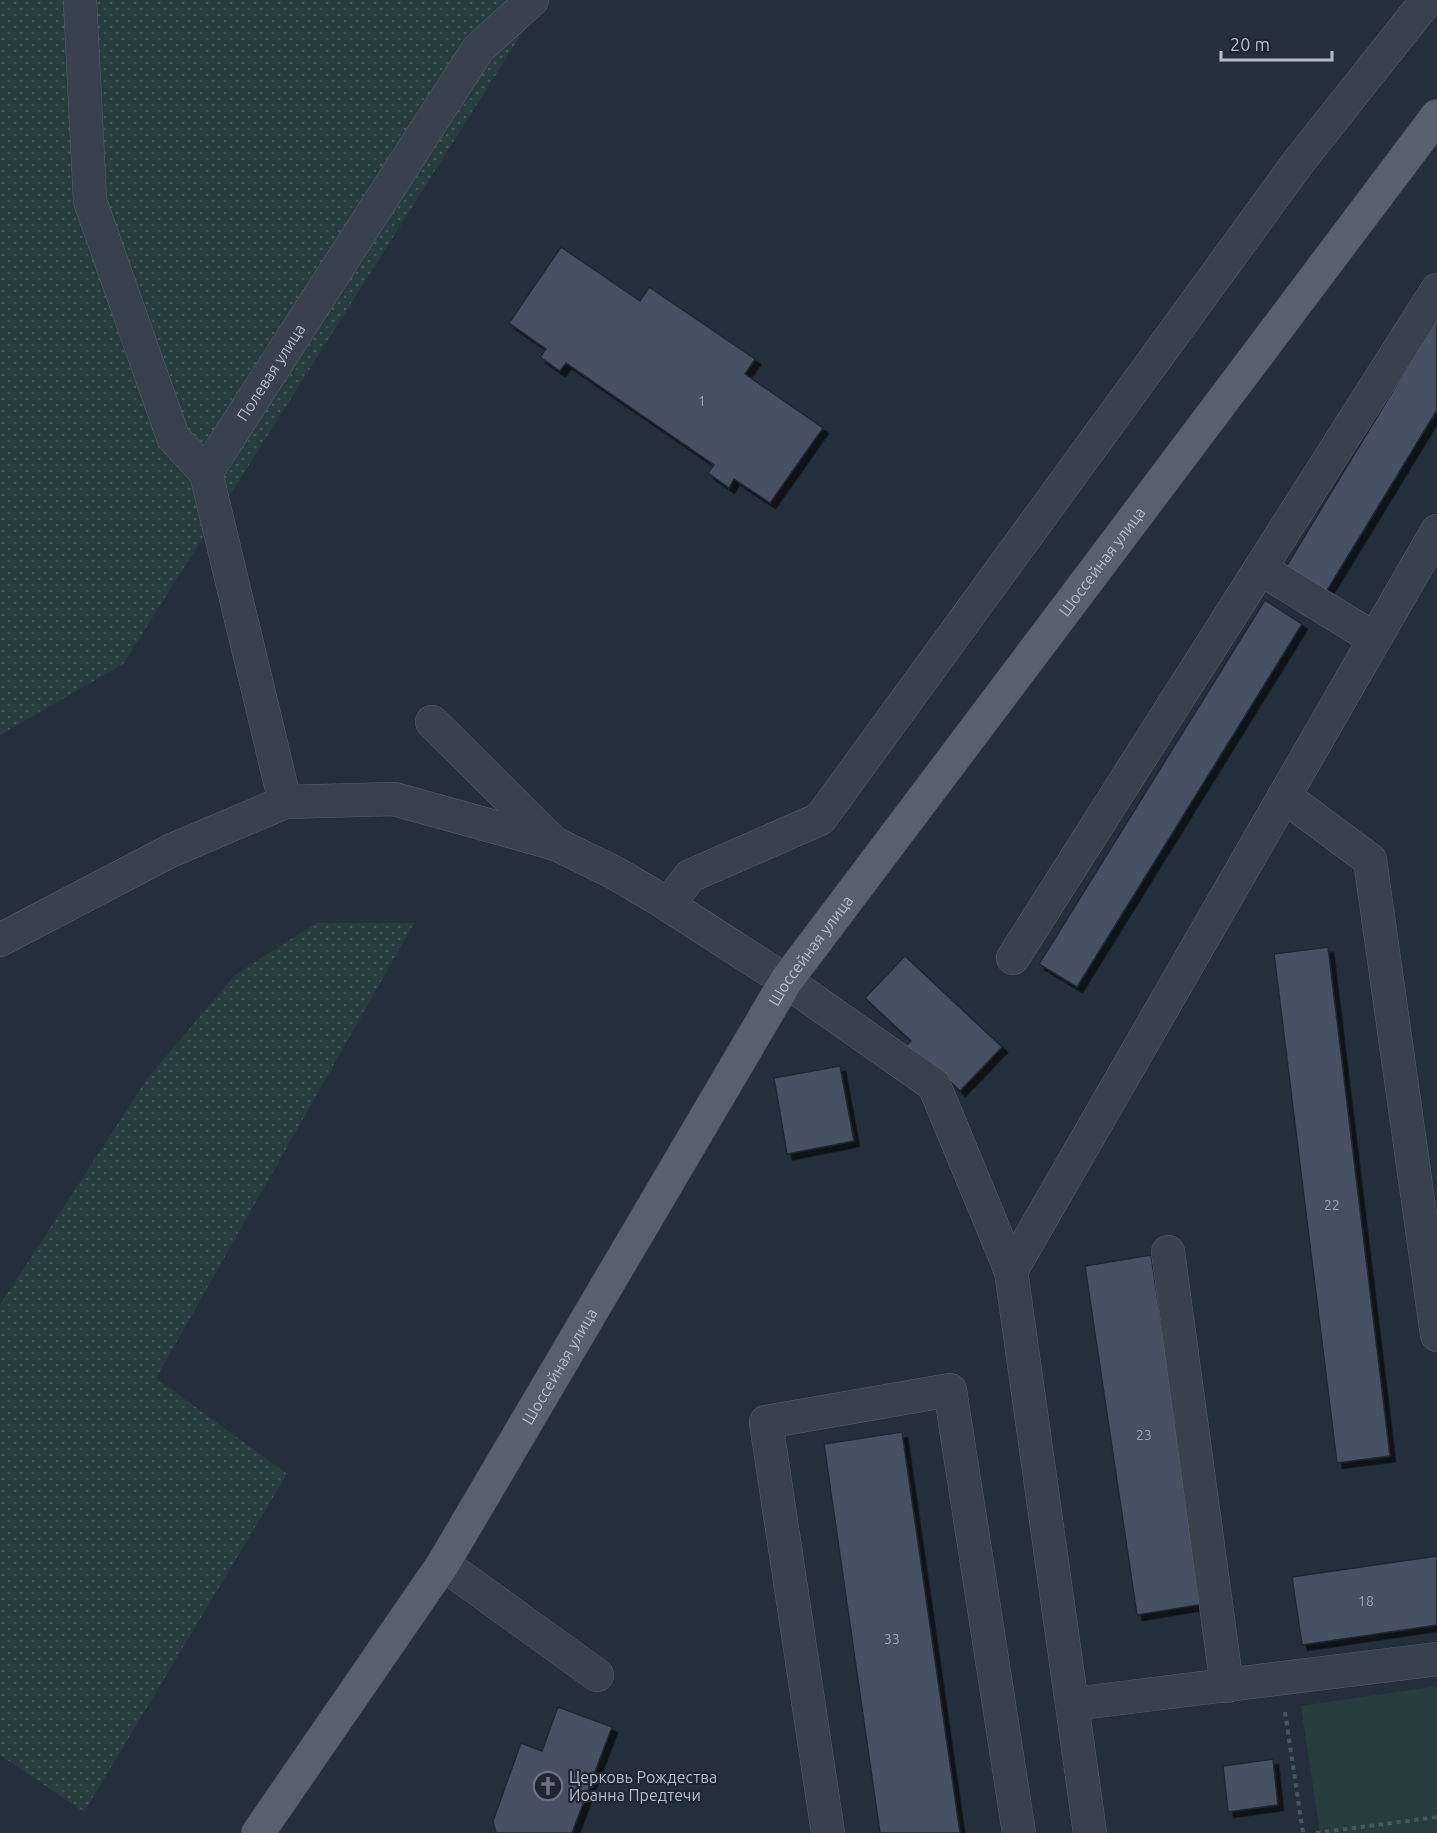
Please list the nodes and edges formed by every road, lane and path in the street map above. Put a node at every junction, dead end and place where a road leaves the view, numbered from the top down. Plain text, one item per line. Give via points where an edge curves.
1 (80, 0) edge
2 (531, 0) edge
3 (1426, 0) edge
4 (1437, 116) edge
5 (1437, 290) edge
6 (206, 473) junction
7 (1437, 531) edge
8 (1261, 569) junction
9 (1375, 639) junction
10 (432, 722) dead end
11 (1284, 796) junction
12 (285, 802) junction
13 (556, 844) junction
14 (668, 906) junction
15 (0, 940) edge
16 (1013, 958) dead end
17 (786, 981) junction
18 (1168, 1252) dead end
19 (1011, 1271) junction
20 (1437, 1335) edge
21 (443, 1564) junction
22 (1437, 1659) edge
23 (597, 1674) dead end
24 (1280, 1679) junction
25 (1227, 1686) junction
26 (1073, 1704) junction
27 (1437, 1817) edge
28 (258, 1833) edge
29 (828, 1833) edge
30 (1019, 1833) edge
31 (1090, 1833) edge
32 (1303, 1833) edge
33 (1316, 1833) edge

1 - 6 street via 90,201 173,437
2 - 6 street, Полевая улица via 478,49
3 - 14 street via 1300,160 820,819 690,876
4 - 17 main road, Шоссейная улица
5 - 8 street
6 - 12 street
7 - 9 street
8 - 9 street
8 - 16 street
9 - 11 street
10 - 13 street
11 - 19 street
11 - 20 street via 1370,860
12 - 13 street via 394,800
12 - 15 street via 170,851
13 - 14 street via 615,873
14 - 17 street
17 - 19 street via 934,1085
17 - 21 main road, Шоссейная улица
18 - 25 street
19 - 26 street
21 - 23 street
21 - 28 main road, Шоссейная улица
22 - 24 street
24 - 25 street
24 - 32 path
25 - 26 street
26 - 31 street
27 - 33 path
29 - 30 street via 766,1422 950,1390

